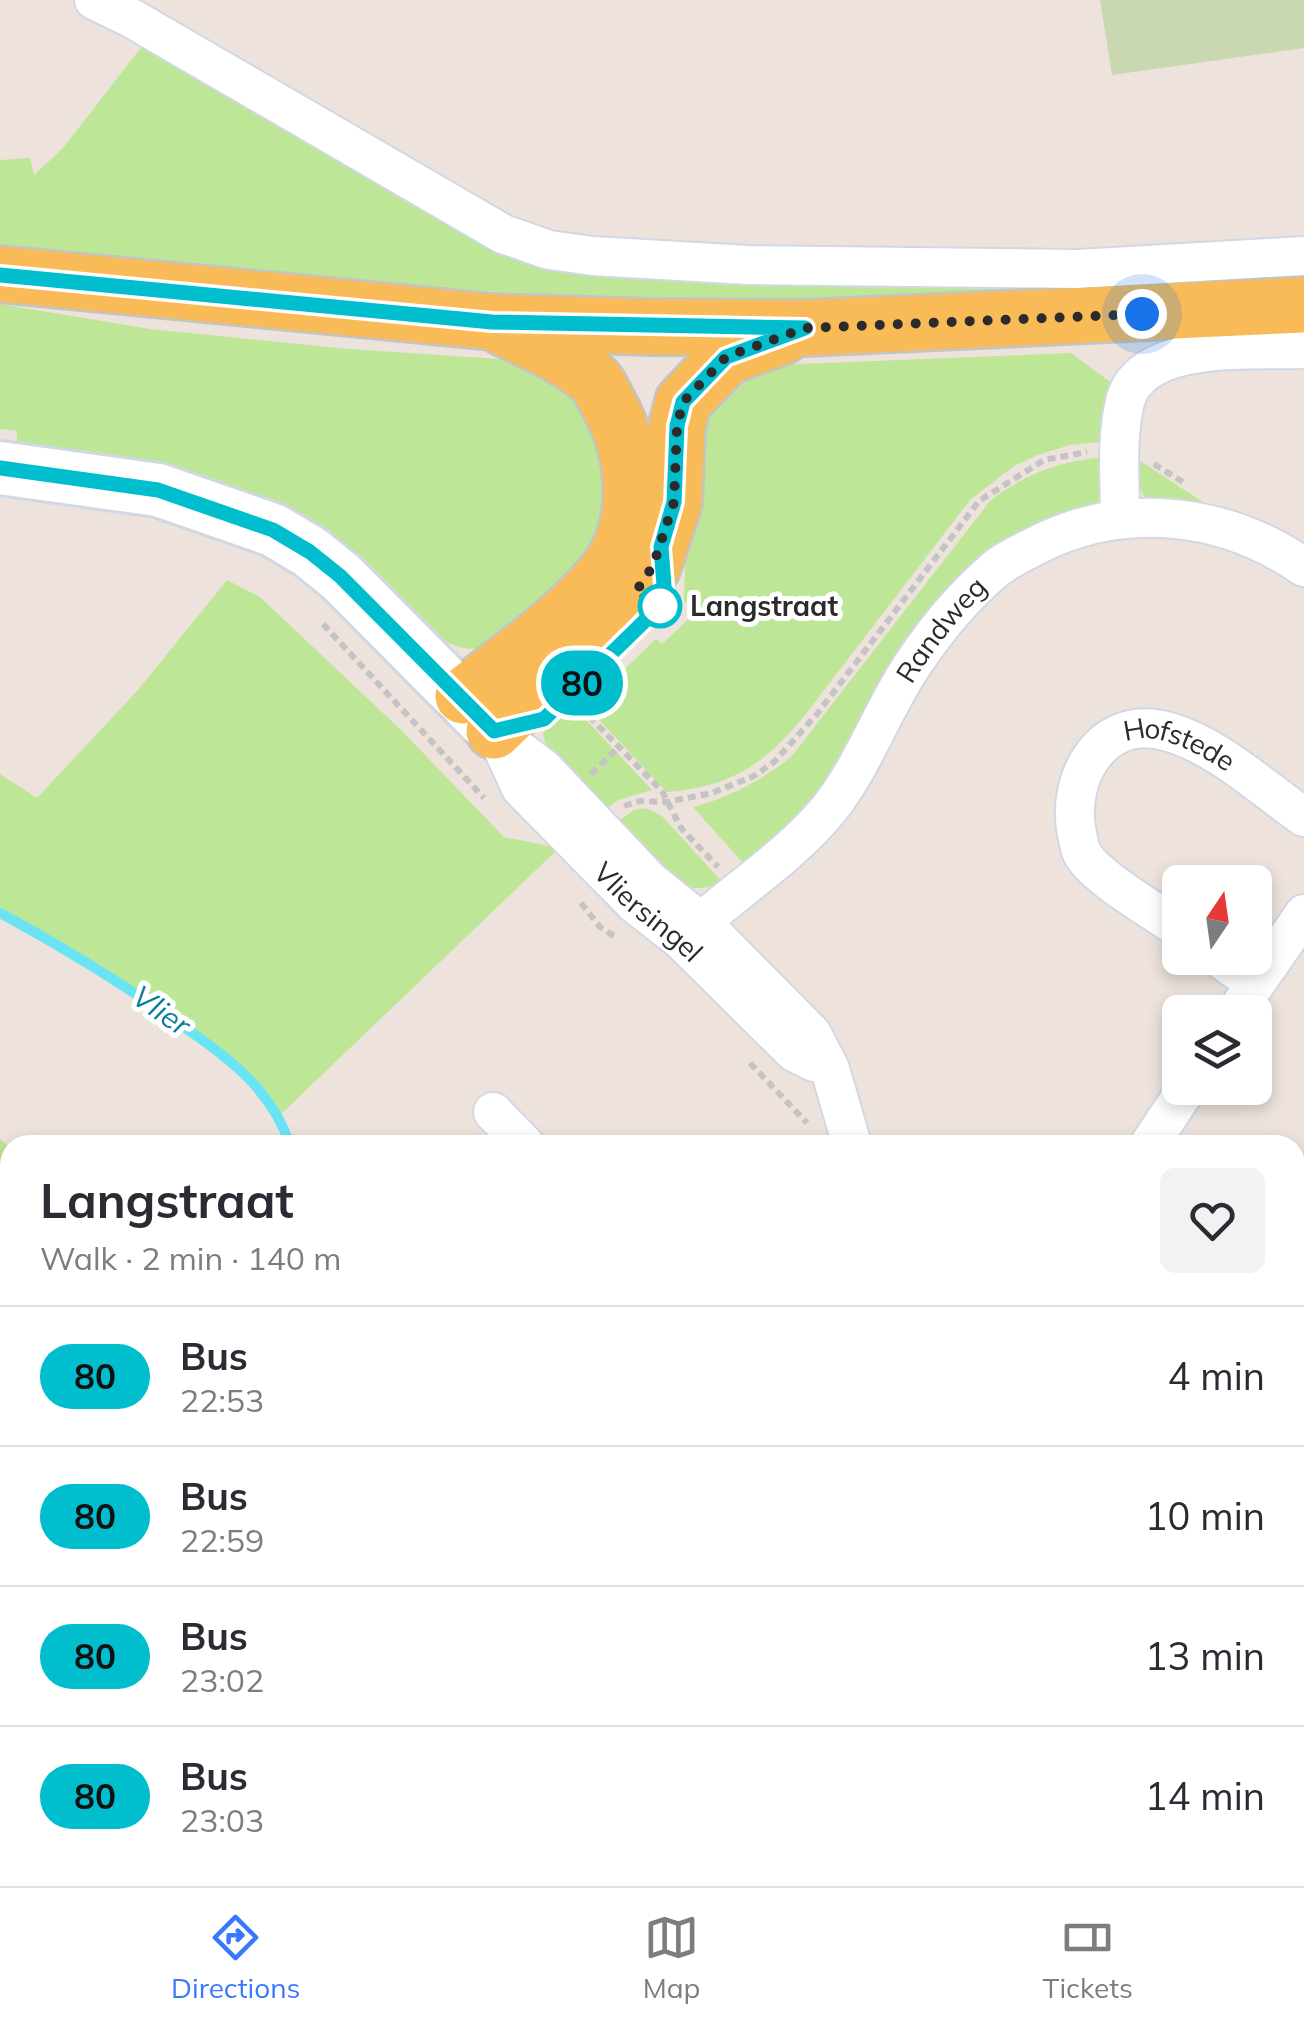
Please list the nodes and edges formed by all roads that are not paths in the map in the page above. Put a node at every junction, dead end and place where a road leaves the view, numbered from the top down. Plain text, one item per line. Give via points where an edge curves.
1 (94, 0) edge
2 (138, 10) edge
3 (1304, 256) edge
4 (0, 274) edge
5 (1304, 306) edge
6 (492, 322) junction
7 (805, 328) junction
8 (1304, 349) edge
9 (0, 468) edge
10 (1120, 517) junction
11 (1304, 567) edge
12 (479, 713) junction
13 (1304, 817) edge
14 (1304, 914) edge
15 (1162, 917) edge
16 (691, 930) junction
17 (1248, 995) edge
18 (1176, 1105) edge
19 (492, 1112) dead end
20 (515, 1135) edge
21 (849, 1135) edge
22 (1156, 1135) edge

1 - 2 street
2 - 3 street via 504,234 548,250 748,265 1078,269
4 - 6 main road
5 - 7 main road
6 - 7 main road
6 - 12 main road via 594,379 622,427 632,468 627,530 605,573
7 - 12 main road via 726,357 683,402 674,502 653,566 635,593
8 - 10 street via 1188,355 1148,368 1125,401
9 - 12 main road via 158,490 273,530 340,576
10 - 11 street, Randweg via 1170,517 1218,528
10 - 16 street, Randweg via 1058,534 993,571 911,667 829,808 786,855
12 - 16 street, Vliersingel via 544,769
12 - 16 street, Vliersingel via 521,788 635,904
13 - 15 street, Hofstede via 1198,743 1164,730 1124,731 1098,748 1075,790 1081,853
14 - 17 street
16 - 21 street, Vliersingel via 794,1052 830,1069
18 - 22 street
19 - 20 street

